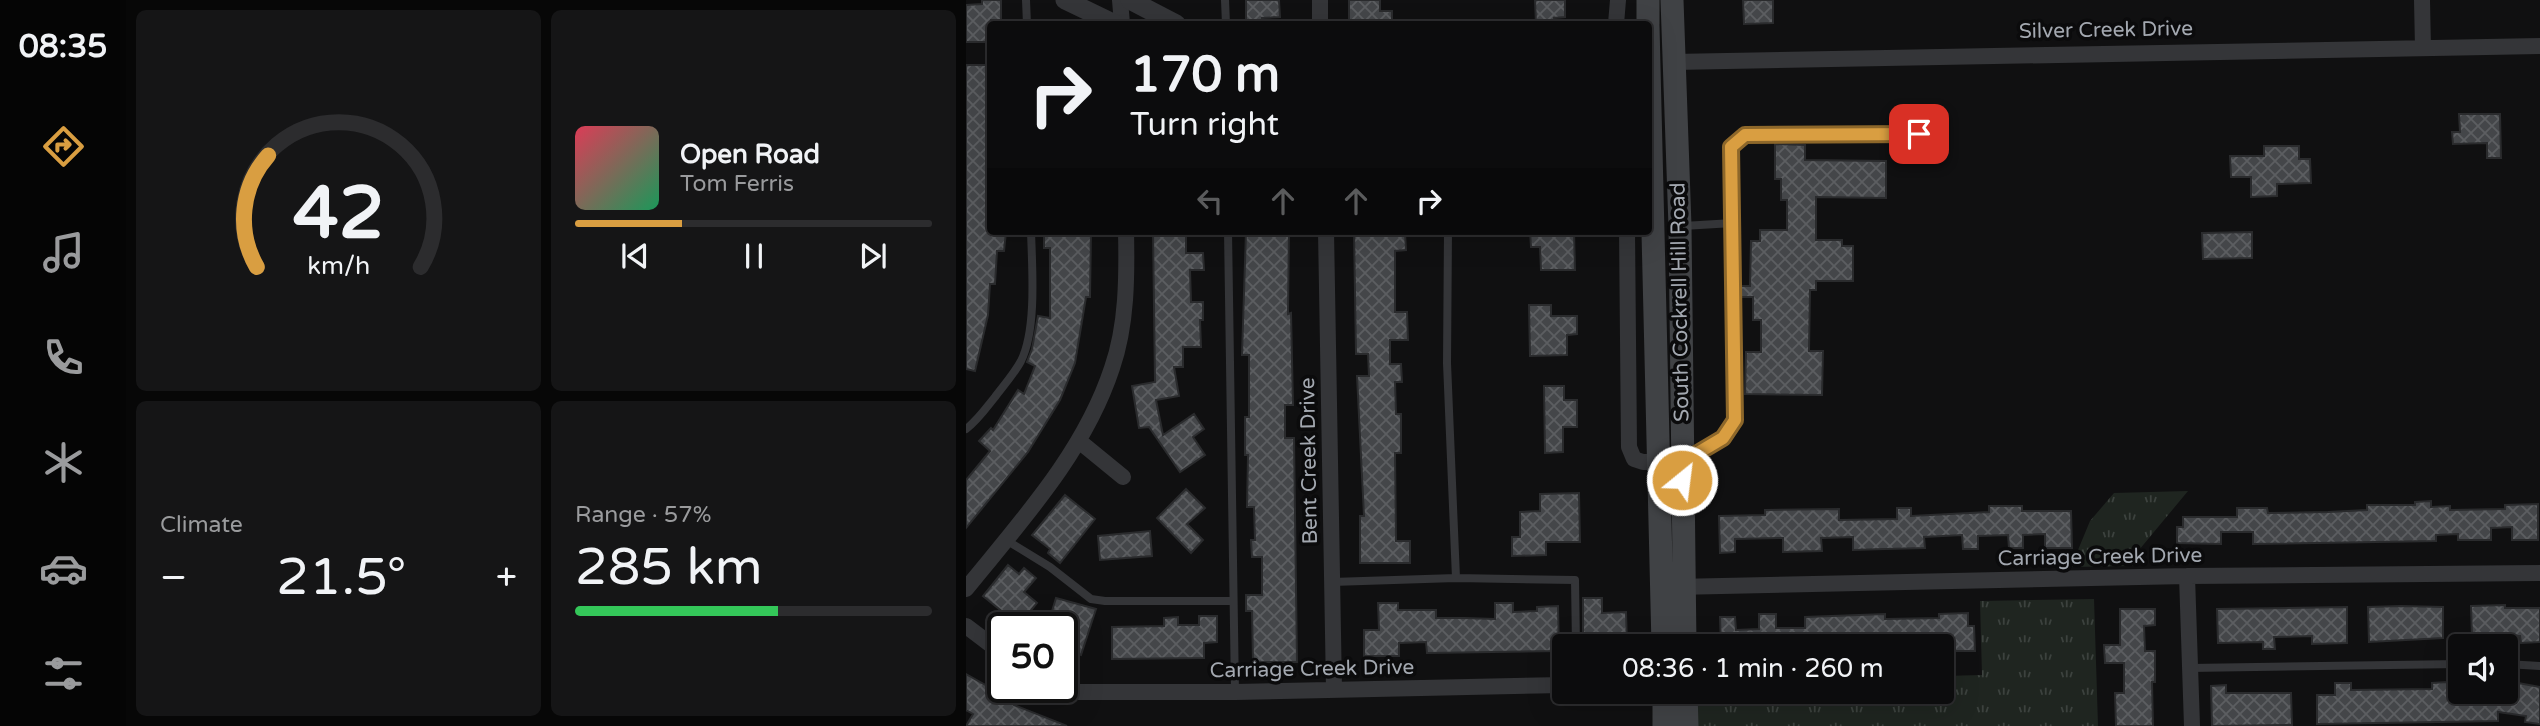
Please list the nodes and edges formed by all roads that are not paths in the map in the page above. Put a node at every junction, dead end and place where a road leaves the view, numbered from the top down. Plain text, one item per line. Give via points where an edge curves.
1 (1026, 0) edge
2 (1065, 0) edge
3 (1121, 0) edge
4 (1130, 0) edge
5 (1225, 0) edge
6 (1320, 0) edge
7 (1618, 0) edge
8 (1648, 0) edge
9 (1672, 0) edge
10 (2422, 0) edge
11 (1027, 21) edge
12 (1109, 21) edge
13 (1122, 21) edge
14 (1170, 21) edge
15 (1226, 21) edge
16 (1320, 21) edge
17 (1616, 21) edge
18 (1648, 21) edge
19 (2540, 47) edge
20 (2423, 48) junction
21 (1673, 62) junction
22 (1652, 64) edge
23 (1652, 121) edge
24 (1919, 134) dead end
25 (1733, 223) junction
26 (1680, 226) junction
27 (1031, 235) edge
28 (1126, 235) edge
29 (1228, 235) edge
30 (1326, 235) edge
31 (1448, 235) edge
32 (1627, 235) edge
33 (966, 429) edge
34 (1079, 441) junction
35 (1670, 462) junction
36 (1123, 477) dead end
37 (1005, 540) junction
38 (2540, 573) edge
39 (2187, 576) junction
40 (1455, 578) junction
41 (1332, 582) junction
42 (1673, 587) junction
43 (966, 589) edge
44 (1233, 601) junction
45 (966, 626) edge
46 (1576, 634) edge
47 (1665, 634) edge
48 (1683, 634) edge
49 (987, 642) edge
50 (2448, 664) edge
51 (2518, 665) edge
52 (2540, 666) edge
53 (2190, 668) junction
54 (1552, 685) edge
55 (1334, 690) junction
56 (1078, 692) edge
57 (1235, 692) junction
58 (1664, 704) edge
59 (1686, 704) edge
60 (1664, 726) edge
61 (1687, 726) edge
62 (2192, 726) edge

1 - 11 lane
2 - 12 street
3 - 13 street
4 - 14 street
5 - 15 lane
6 - 16 street
7 - 17 street
8 - 18 main road, South Cockrell Hill Road
9 - 21 main road, South Cockrell Hill Road
10 - 20 street
19 - 20 street, Silver Creek Drive
20 - 21 street, Silver Creek Drive
21 - 22 street, Silver Creek Drive
21 - 26 main road, South Cockrell Hill Road
23 - 35 main road, South Cockrell Hill Road
24 - 25 lane via 1745,135 1731,147
25 - 26 lane
25 - 35 lane via 1735,420 1723,438
26 - 35 main road, South Cockrell Hill Road
27 - 33 lane via 1030,328 1022,358
28 - 34 street via 1121,332 1112,368
29 - 44 lane
30 - 41 street, Bent Creek Drive
31 - 40 lane via 1447,363
32 - 35 street via 1629,447 1634,459
34 - 36 street
34 - 37 street
35 - 42 main road, South Cockrell Hill Road
37 - 43 street
37 - 44 lane via 1091,599
38 - 39 street, Carriage Creek Drive
39 - 42 street, Carriage Creek Drive
39 - 53 street
40 - 41 lane
40 - 46 lane via 1575,580
41 - 55 street, Bent Creek Drive
42 - 47 main road, South Cockrell Hill Road
42 - 48 main road, South Cockrell Hill Road
44 - 57 lane
45 - 49 street
50 - 53 lane
51 - 52 lane
53 - 62 street
54 - 55 street, Carriage Creek Drive
55 - 57 street, Carriage Creek Drive
56 - 57 street, Carriage Creek Drive
58 - 60 main road
59 - 61 main road

